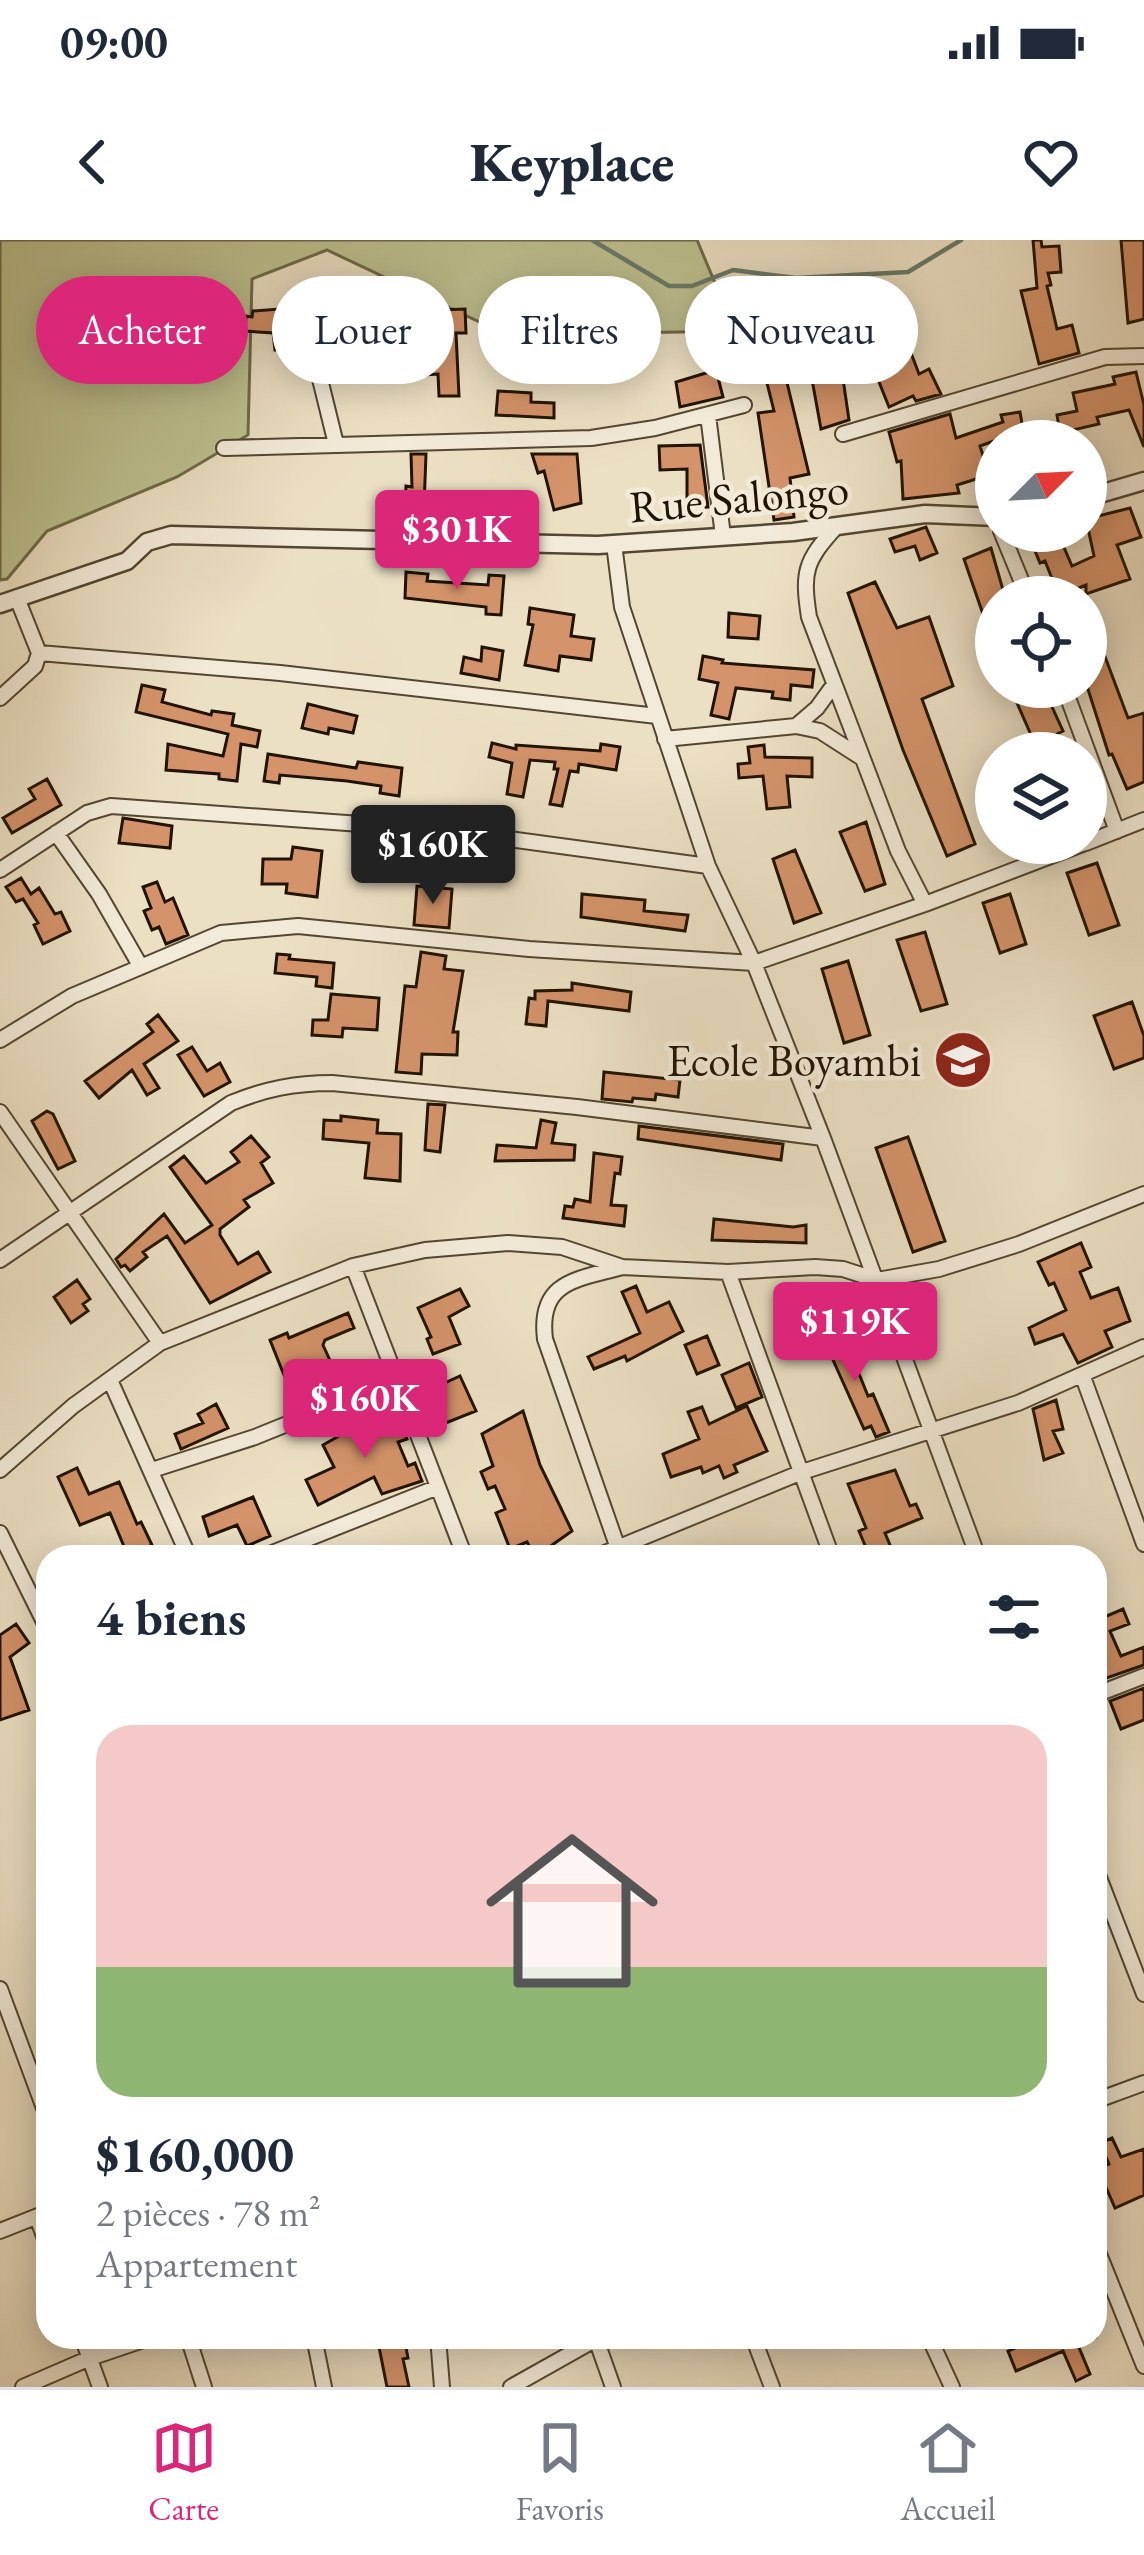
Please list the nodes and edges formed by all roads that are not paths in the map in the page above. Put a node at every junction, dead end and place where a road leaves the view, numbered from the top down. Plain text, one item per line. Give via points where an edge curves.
1 (1144, 356) edge
2 (321, 384) edge
3 (744, 405) dead end
4 (708, 415) junction
5 (843, 434) dead end
6 (336, 444) junction
7 (224, 448) dead end
8 (1144, 481) edge
9 (1107, 492) edge
10 (975, 517) edge
11 (836, 527) junction
12 (723, 536) junction
13 (614, 544) junction
14 (9, 601) edge
15 (39, 653) junction
16 (833, 686) junction
17 (0, 698) edge
18 (1072, 708) edge
19 (657, 716) junction
20 (796, 726) junction
21 (665, 739) junction
22 (862, 758) junction
23 (1144, 820) edge
24 (1117, 831) junction
25 (56, 833) junction
26 (1107, 835) edge
27 (1031, 864) edge
28 (708, 866) junction
29 (0, 870) edge
30 (926, 904) junction
31 (754, 963) junction
32 (141, 968) junction
33 (0, 1040) edge
34 (0, 1112) edge
35 (823, 1138) junction
36 (1144, 1194) edge
37 (71, 1209) junction
38 (0, 1260) edge
39 (353, 1266) junction
40 (622, 1268) junction
41 (728, 1272) junction
42 (877, 1280) junction
43 (160, 1342) junction
44 (1144, 1347) edge
45 (1083, 1377) junction
46 (110, 1380) junction
47 (396, 1380) junction
48 (933, 1432) junction
49 (0, 1470) edge
50 (152, 1470) junction
51 (802, 1472) junction
52 (438, 1487) junction
53 (0, 1534) edge
54 (1144, 1544) edge
55 (184, 1545) edge
56 (292, 1545) edge
57 (460, 1545) edge
58 (617, 1545) edge
59 (635, 1545) edge
60 (828, 1545) edge
61 (974, 1545) edge
62 (36, 1606) edge
63 (1144, 1676) edge
64 (1107, 1690) edge
65 (1107, 1899) edge
66 (0, 1989) edge
67 (1144, 1994) edge
68 (1144, 2083) edge
69 (36, 2086) edge
70 (1107, 2097) edge
71 (36, 2217) edge
72 (0, 2231) edge
73 (1107, 2274) edge
74 (87, 2349) edge
75 (117, 2349) edge
76 (192, 2349) edge
77 (316, 2349) edge
78 (438, 2349) edge
79 (578, 2349) edge
80 (601, 2349) edge
81 (758, 2349) edge
82 (935, 2349) edge
83 (90, 2358) junction
84 (1144, 2366) edge
85 (23, 2387) edge
86 (100, 2387) edge
87 (204, 2387) edge
88 (324, 2387) edge
89 (442, 2387) edge
90 (511, 2387) edge
91 (613, 2387) edge
92 (772, 2387) edge
93 (952, 2387) edge

1 - 5 street via 1105,357
2 - 6 street
3 - 4 street
4 - 6 street via 590,438
4 - 12 street
6 - 7 street
8 - 9 street
10 - 11 street, Rue Salongo via 925,514
11 - 12 street, Rue Salongo
11 - 16 street via 805,574 809,617
12 - 13 street, Rue Salongo
13 - 14 street, Rue Salongo via 171,535 147,542 127,561
13 - 19 street via 622,607
14 - 15 street
15 - 17 street
15 - 19 street
16 - 20 street
16 - 22 street
18 - 24 street
19 - 21 street
20 - 21 street
20 - 22 street
21 - 28 street
22 - 30 street
23 - 24 street
24 - 26 street
25 - 28 street via 111,806 443,830
25 - 29 street
25 - 32 street
27 - 30 street
28 - 31 street
30 - 31 street
31 - 32 street via 282,926 221,933
31 - 35 street
32 - 33 street via 72,996
34 - 37 street
35 - 37 street via 298,1083 231,1103
35 - 42 street
36 - 42 street via 1018,1244
37 - 38 street
37 - 43 street
39 - 40 street via 508,1243 562,1247
39 - 43 street
39 - 47 street
40 - 41 street
40 - 58 street via 561,1287 542,1316
41 - 42 street via 815,1267
41 - 51 street
42 - 48 street
43 - 46 street
44 - 45 street
45 - 48 street
45 - 54 street
46 - 49 street
46 - 50 street
47 - 50 street
47 - 52 street
48 - 51 street
48 - 61 street
50 - 55 street
51 - 59 street
51 - 60 street
52 - 56 street
52 - 57 street
53 - 62 street
63 - 64 street
65 - 67 street
66 - 69 street
68 - 70 street
71 - 72 street
73 - 84 street
74 - 83 street
75 - 83 street
76 - 87 street
77 - 88 street
78 - 89 street
79 - 90 street
80 - 91 street
81 - 92 street
82 - 93 street
83 - 85 street
83 - 86 street

